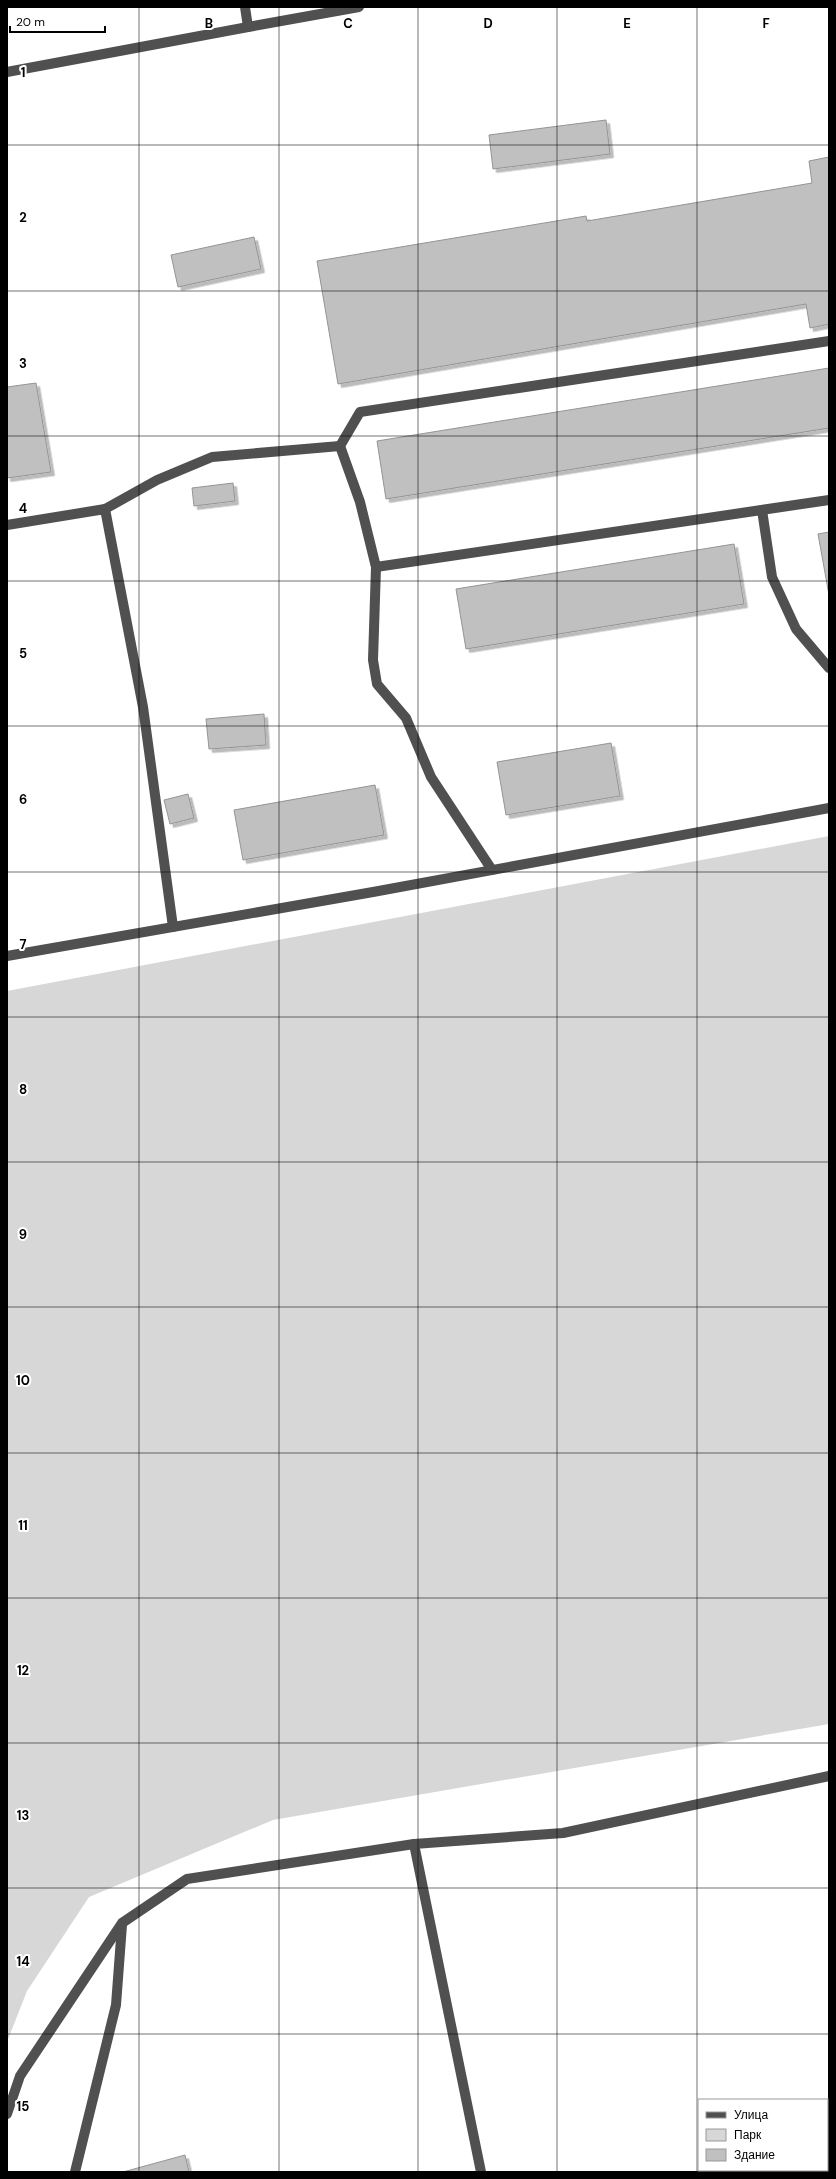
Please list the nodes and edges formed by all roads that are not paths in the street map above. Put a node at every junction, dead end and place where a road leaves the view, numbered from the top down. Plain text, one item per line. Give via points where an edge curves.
1 (244, 7) edge
2 (359, 7) edge
3 (248, 27) junction
4 (7, 72) edge
5 (829, 341) edge
6 (340, 446) junction
7 (829, 500) edge
8 (105, 509) junction
9 (762, 510) junction
10 (7, 525) edge
11 (376, 568) junction
12 (829, 668) edge
13 (829, 808) edge
14 (492, 870) junction
15 (173, 927) junction
16 (7, 956) edge
17 (829, 1776) edge
18 (414, 1844) junction
19 (122, 1923) junction
20 (7, 2114) edge
21 (75, 2172) edge
22 (481, 2172) edge

1 - 3 lane
2 - 3 lane
3 - 4 lane
5 - 6 lane via 360,412
6 - 8 lane via 212,456 157,480
6 - 11 lane via 360,502
7 - 9 lane
8 - 10 lane
8 - 15 lane via 143,707
9 - 11 lane
9 - 12 lane via 772,577 796,629
11 - 14 lane via 373,660 376,684 406,718 431,777
13 - 14 lane
14 - 15 lane
15 - 16 lane
17 - 18 lane via 563,1833
18 - 19 lane via 187,1879
18 - 22 lane
19 - 20 lane via 20,2076
19 - 21 lane via 116,2005

